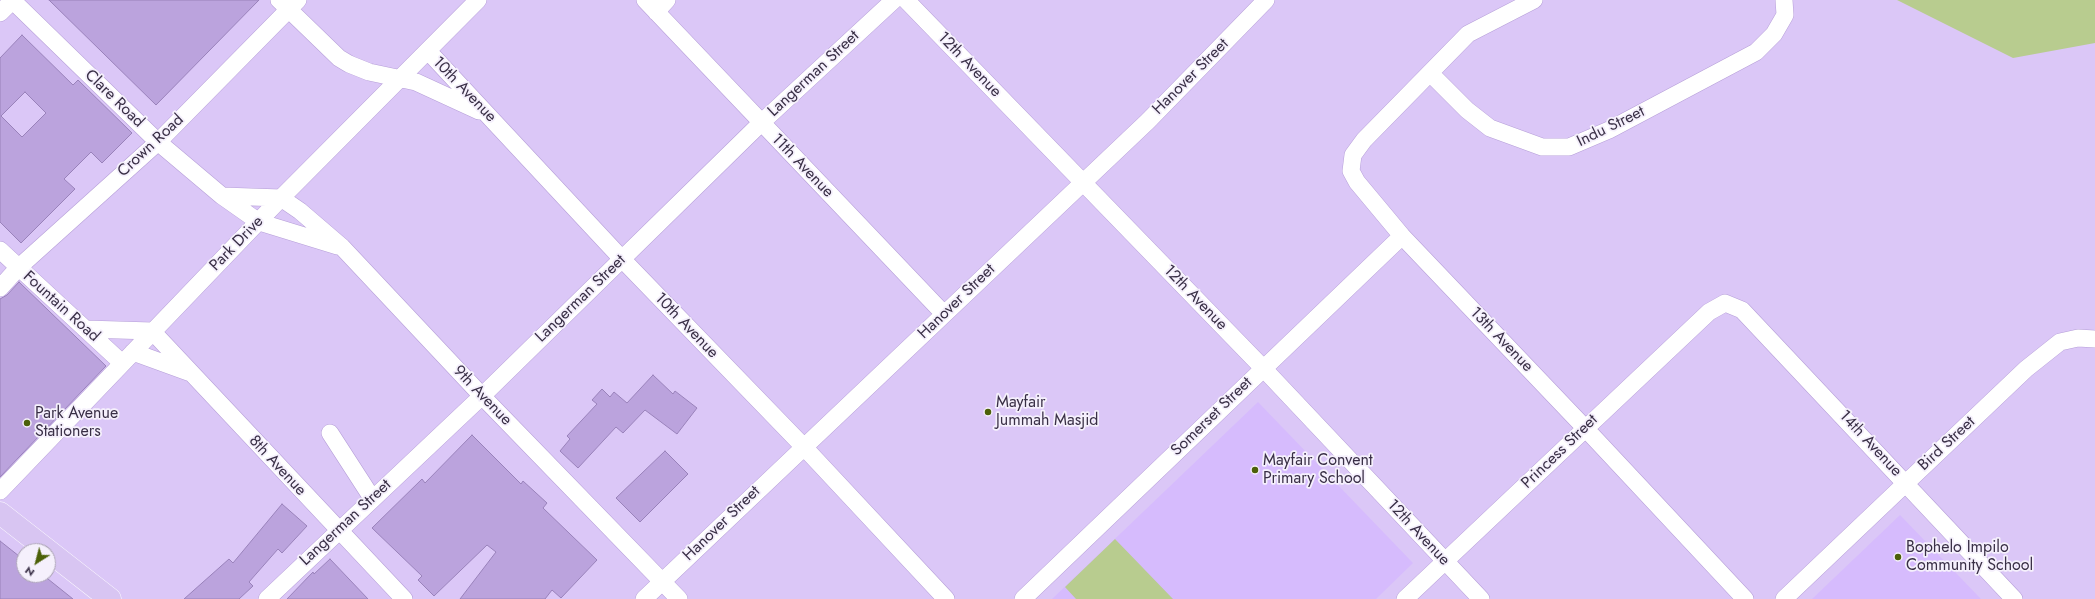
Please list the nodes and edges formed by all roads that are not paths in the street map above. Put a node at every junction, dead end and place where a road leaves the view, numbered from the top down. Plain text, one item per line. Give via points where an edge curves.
1 (13, 0) edge
2 (478, 0) edge
3 (894, 0) edge
4 (906, 0) edge
5 (1266, 0) edge
6 (1534, 0) edge
7 (289, 3) edge
8 (656, 4) edge
9 (1784, 8) edge
10 (0, 13) edge
11 (428, 51) junction
12 (1430, 72) junction
13 (401, 78) junction
14 (491, 117) junction
15 (761, 123) junction
16 (158, 142) junction
17 (1082, 182) junction
18 (222, 196) junction
19 (281, 198) junction
20 (259, 222) junction
21 (1402, 236) junction
22 (342, 247) junction
23 (0, 250) edge
24 (622, 259) junction
25 (18, 268) junction
26 (0, 288) edge
27 (1717, 306) joint
28 (944, 314) junction
29 (85, 329) junction
30 (152, 331) junction
31 (2095, 339) edge
32 (128, 358) junction
33 (1263, 368) junction
34 (190, 372) junction
35 (482, 396) junction
36 (1585, 428) junction
37 (330, 433) dead end
38 (803, 446) junction
39 (1906, 483) junction
40 (0, 491) edge
41 (372, 498) junction
42 (0, 512) edge
43 (338, 531) junction
44 (1445, 561) junction
45 (663, 582) junction
46 (110, 599) edge
47 (267, 599) edge
48 (404, 599) edge
49 (644, 599) edge
50 (679, 599) edge
51 (946, 599) edge
52 (1024, 599) edge
53 (1405, 599) edge
54 (1480, 599) edge
55 (1745, 599) edge
56 (1784, 599) edge
57 (2014, 599) edge

1 - 10 street
1 - 16 street, Clare Road
2 - 11 street, Park Drive
3 - 15 street, Langerman Street
4 - 17 street, 12th Avenue
5 - 17 street, Hanover Street via 1209,60
6 - 12 street, 13th Avenue via 1468,34
7 - 13 street via 339,58 369,72
7 - 16 street, Crown Road
8 - 15 street, 11th Avenue
9 - 12 street, Indu Street via 1774,34 1756,52 1609,130 1569,147 1542,147 1490,128 1467,110
11 - 13 street, Park Drive
11 - 14 street, 10th Avenue
12 - 21 street, 13th Avenue via 1357,148 1351,163 1351,171 1357,182
13 - 14 street via 442,93
13 - 19 street, Park Drive
14 - 24 street, 10th Avenue
15 - 24 street, Langerman Street
15 - 28 street, 11th Avenue
16 - 18 street, Clare Road
16 - 25 street, Crown Road
17 - 28 street, Hanover Street
17 - 33 street, 12th Avenue
18 - 19 street
18 - 20 street, Clare Road
19 - 20 street, Park Drive
19 - 22 street, 9th Avenue via 300,210
20 - 22 street, Clare Road
20 - 30 street, Park Drive
21 - 33 street, Somerset Street
21 - 36 street, 13th Avenue
22 - 35 street, 9th Avenue
23 - 25 street, Fountain Road
24 - 35 street, Langerman Street
24 - 38 street, 10th Avenue
25 - 26 street, Crown Road
25 - 29 street, Fountain Road
27 - 36 street, Princess Street
27 - 39 street, 14th Avenue via 1725,303 1742,310
28 - 38 street, Hanover Street
29 - 30 street
29 - 32 street, Fountain Road
30 - 32 street, Park Drive
30 - 34 street, 8th Avenue
31 - 39 street, Bird Street via 2078,338 2060,342 2026,369
32 - 34 street
32 - 40 street, Park Drive
33 - 44 street, 12th Avenue
33 - 52 street, Somerset Street
34 - 43 street, 8th Avenue
35 - 41 street, Langerman Street
35 - 45 street, 9th Avenue
36 - 44 street, Princess Street
36 - 55 street, 13th Avenue
37 - 41 street
38 - 45 street, Hanover Street
38 - 51 street, 10th Avenue
39 - 56 street, Bird Street
39 - 57 street, 14th Avenue
41 - 43 street, Langerman Street
42 - 46 main road
43 - 47 street, Langerman Street
43 - 48 street, 8th Avenue
44 - 53 street, Princess Street
44 - 54 street, 12th Avenue
45 - 49 street, Hanover Street
45 - 50 street, 9th Avenue

